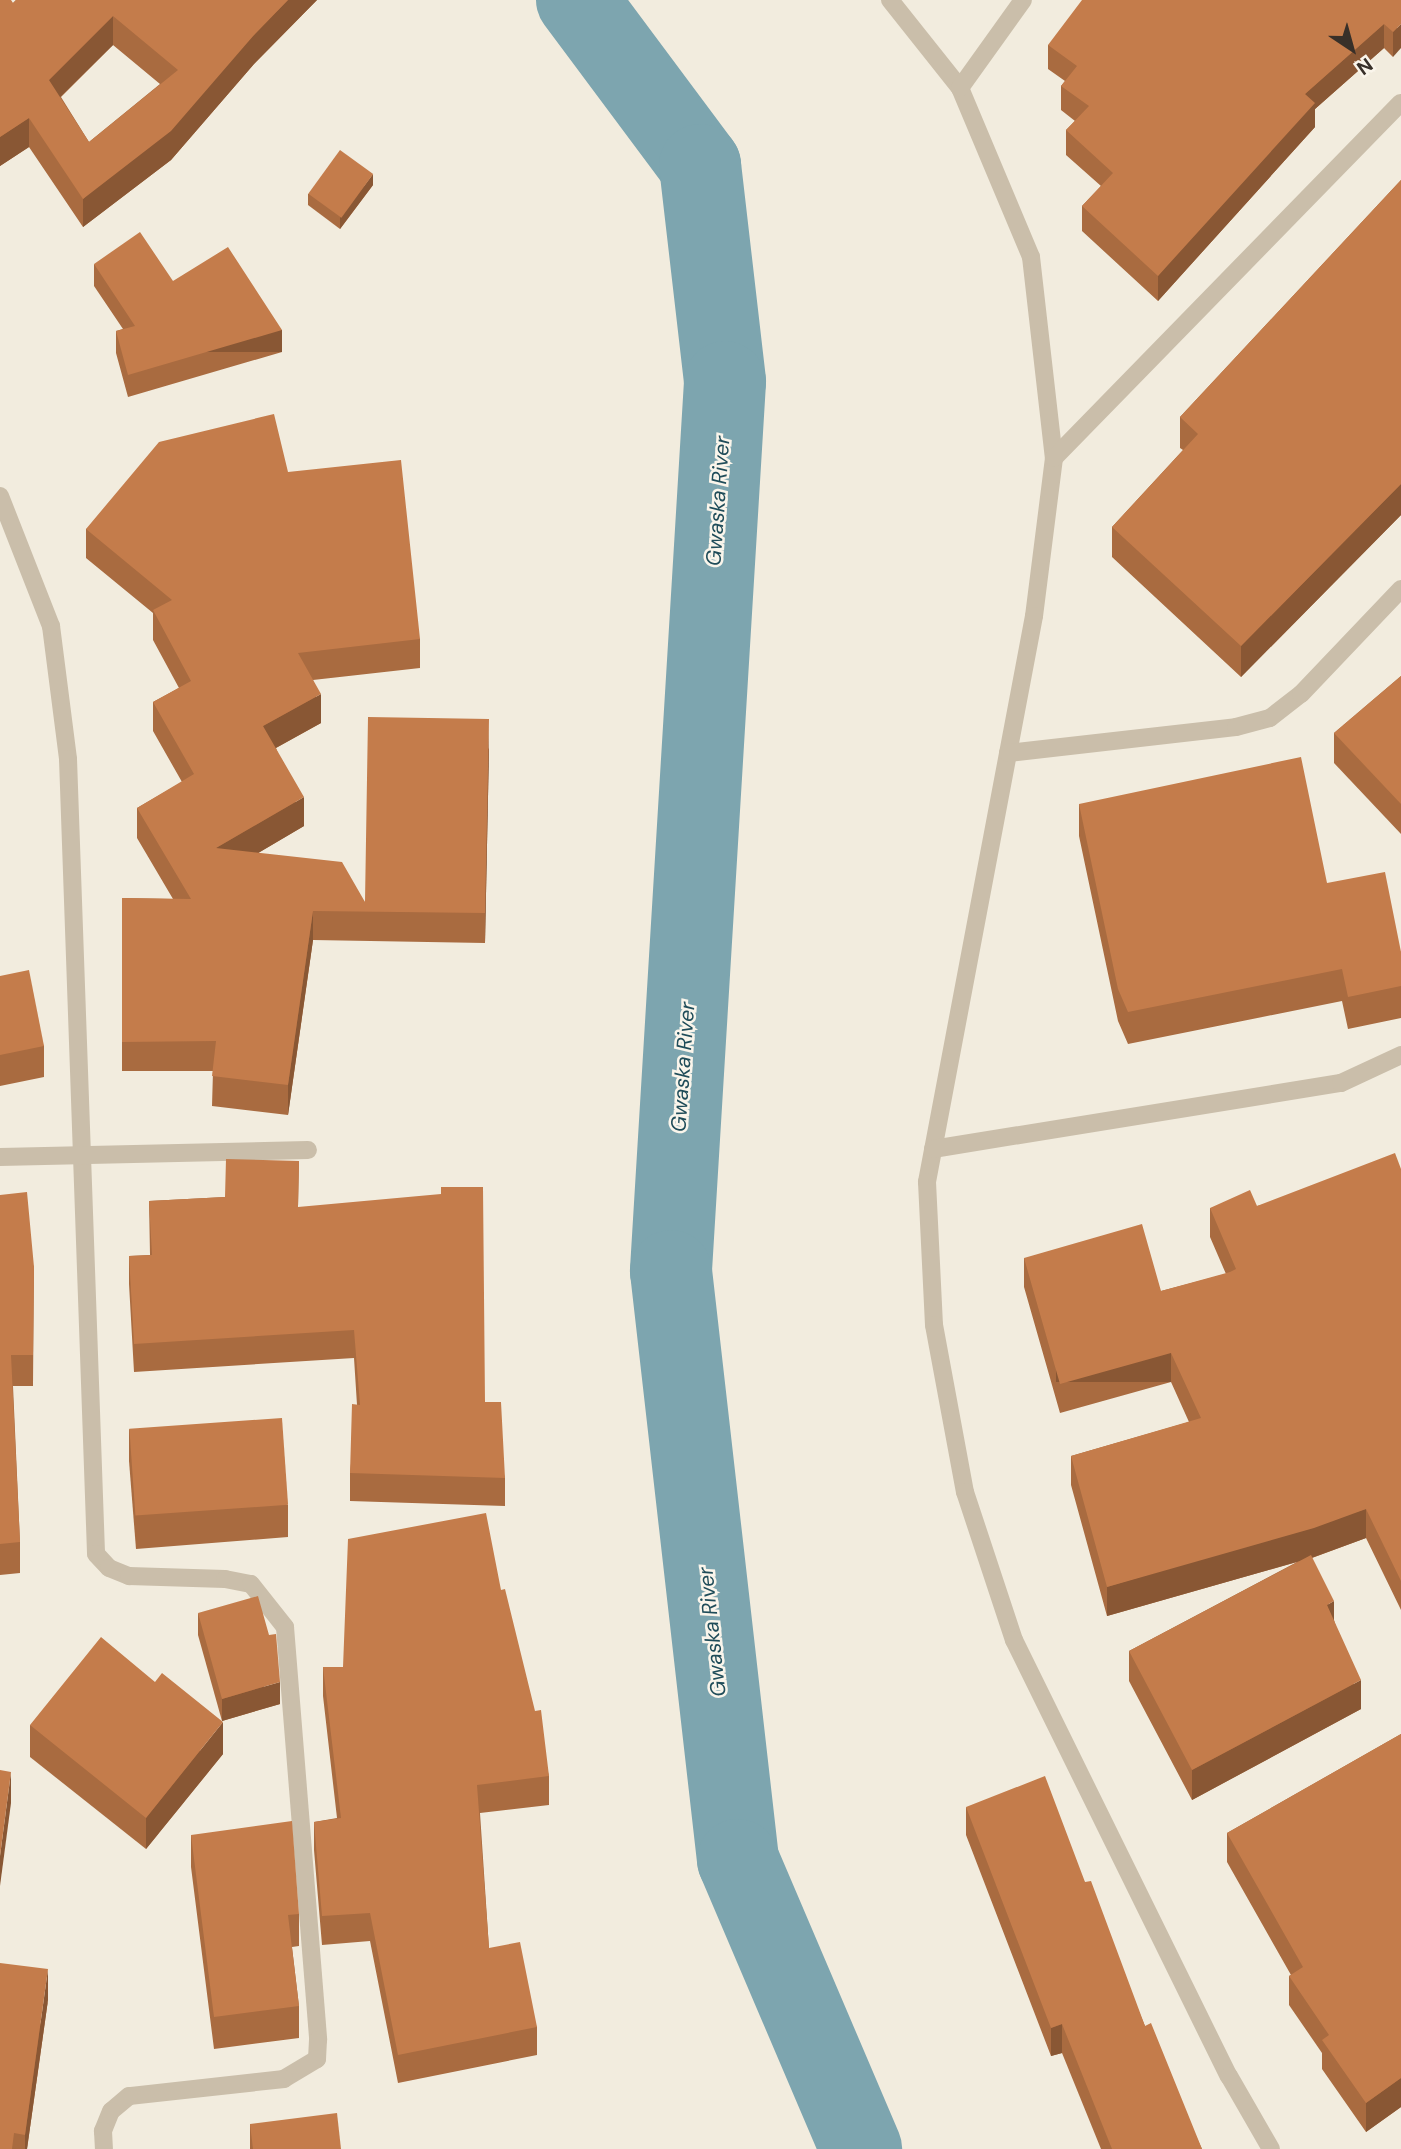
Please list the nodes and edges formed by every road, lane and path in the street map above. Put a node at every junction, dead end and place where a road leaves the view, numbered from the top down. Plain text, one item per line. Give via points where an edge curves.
1 (890, 0) edge
2 (1023, 0) edge
3 (960, 88) junction
4 (1401, 103) edge
5 (1054, 458) junction
6 (0, 495) edge
7 (1401, 589) edge
8 (1008, 753) junction
9 (1401, 1055) edge
10 (933, 1149) junction
11 (308, 1150) dead end
12 (79, 1154) junction
13 (0, 1157) edge
14 (104, 2149) edge
15 (1271, 2149) edge

1 - 3 street
2 - 3 street
3 - 5 street via 1031,257
4 - 5 street
5 - 8 street via 1034,617
6 - 12 street via 51,626 68,759
7 - 8 street via 1301,694 1270,718 1236,727
8 - 10 street
9 - 10 street via 1341,1083
10 - 15 street via 927,1182 934,1325 965,1492 1014,1640 1229,2076
11 - 12 street
12 - 13 street
12 - 14 street via 96,1554 109,1568 129,1576 251,1584 285,1627 318,2040 317,2059 284,2079 129,2096 111,2110 103,2131

